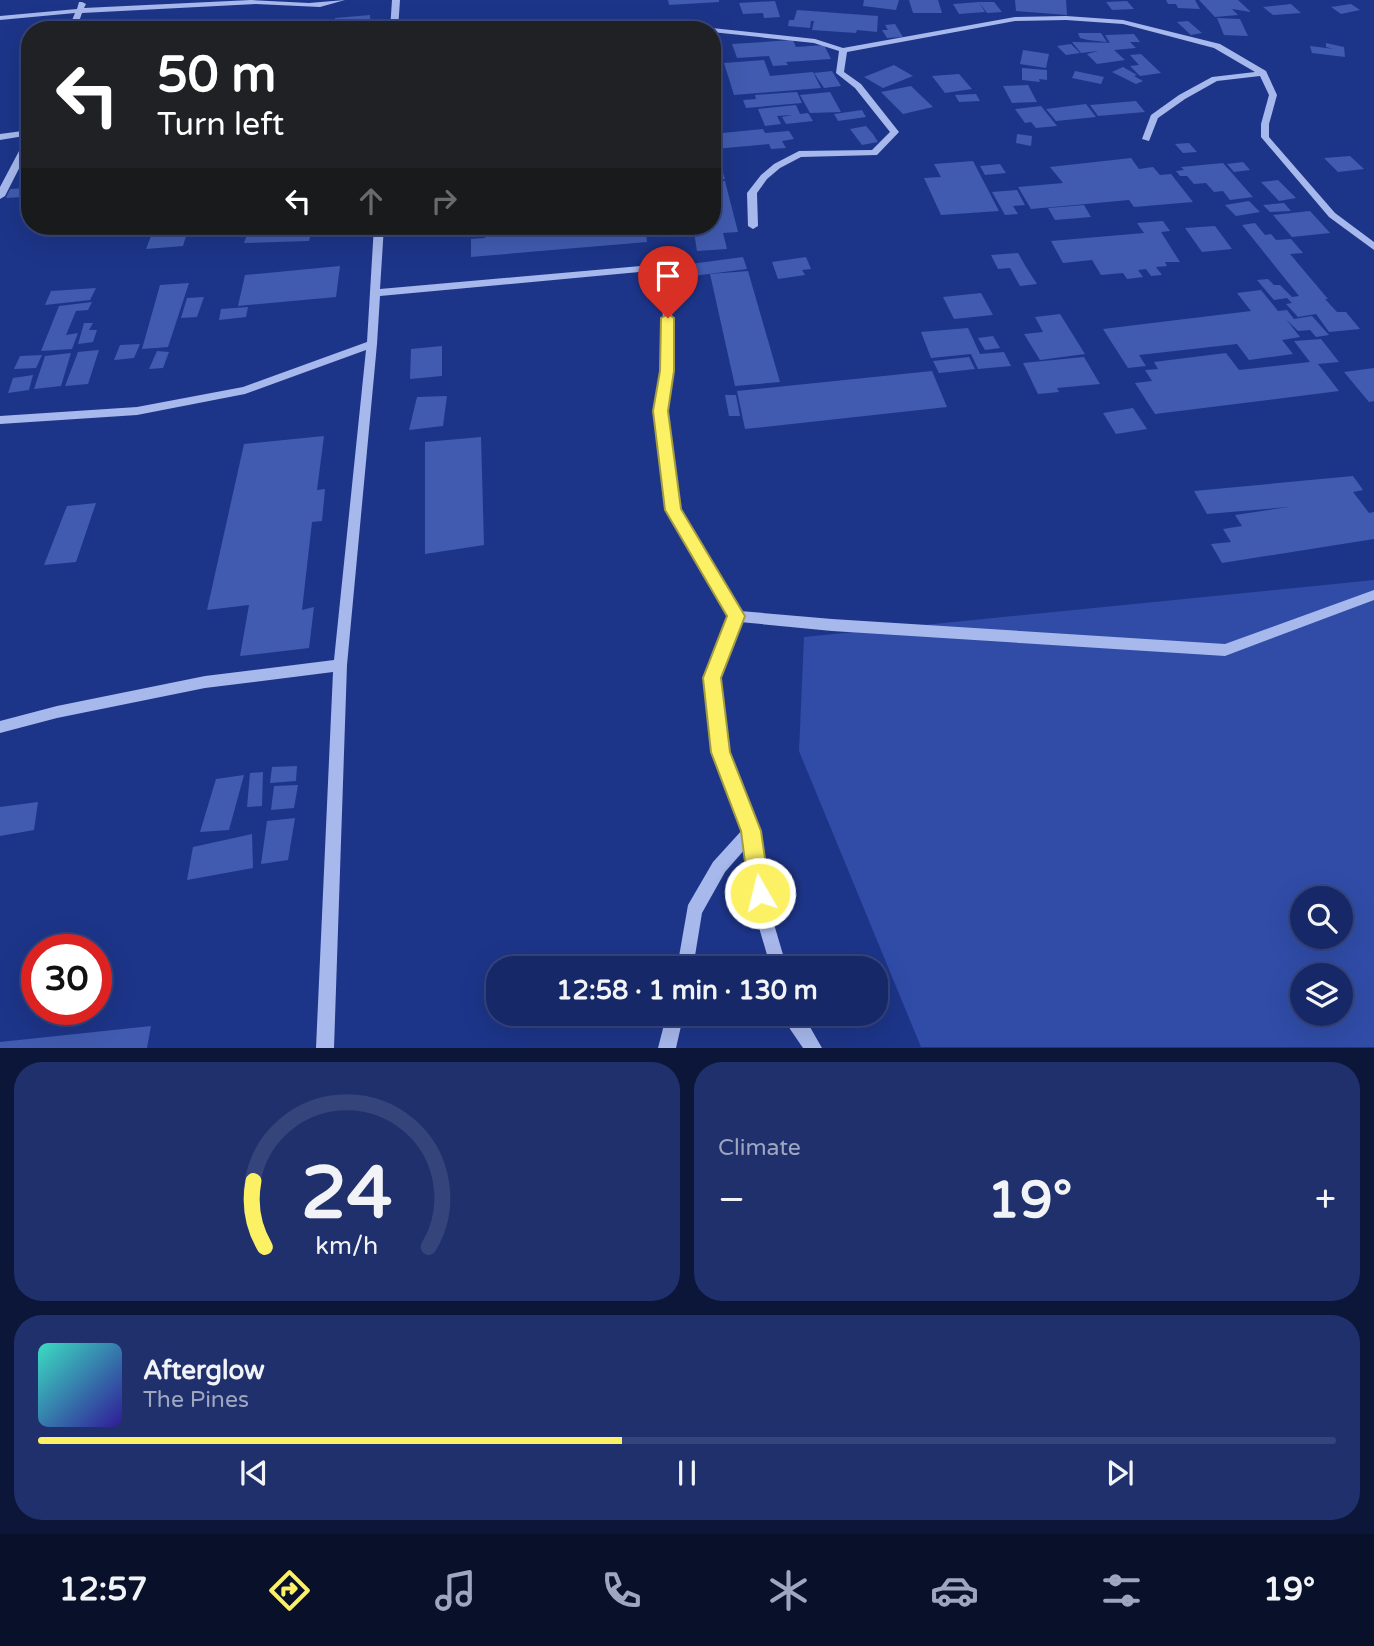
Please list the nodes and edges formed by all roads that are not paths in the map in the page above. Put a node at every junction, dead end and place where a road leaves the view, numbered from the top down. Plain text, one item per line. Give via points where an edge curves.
1 (341, 0) edge
2 (396, 0) edge
3 (83, 4) edge
4 (0, 18) edge
5 (76, 21) edge
6 (395, 21) edge
7 (721, 31) edge
8 (843, 50) junction
9 (1263, 73) junction
10 (21, 134) edge
11 (0, 137) edge
12 (1146, 139) dead end
13 (21, 155) edge
14 (0, 196) edge
15 (753, 226) dead end
16 (379, 235) edge
17 (1374, 247) edge
18 (376, 293) junction
19 (372, 344) junction
20 (0, 420) edge
21 (1374, 595) edge
22 (736, 616) junction
23 (340, 665) junction
24 (0, 727) edge
25 (751, 831) junction
26 (687, 956) edge
27 (775, 956) edge
28 (673, 1026) edge
29 (798, 1026) edge
30 (325, 1048) edge
31 (667, 1048) edge
32 (814, 1048) edge

1 - 3 street via 316,6 264,1
2 - 6 street
3 - 4 street
3 - 5 street
7 - 8 street via 815,41
8 - 9 street via 1015,19 1066,18 1124,22 1217,46
8 - 15 street via 839,73 858,86 895,132 874,153 799,154 777,166 752,193
9 - 12 street via 1215,79 1182,97 1154,117
9 - 17 street via 1273,95 1265,137 1332,215
10 - 11 street
13 - 14 street
16 - 18 street
18 - 19 street
18 - 22 street via 652,268 666,279 669,338 660,411 673,510
19 - 20 street via 245,390 137,411
19 - 23 street
21 - 22 street via 1224,650
22 - 25 street via 712,678 720,752
23 - 24 street via 205,682
23 - 30 street
25 - 26 street via 719,867 694,911
25 - 27 street via 762,914
28 - 31 street
29 - 32 street

